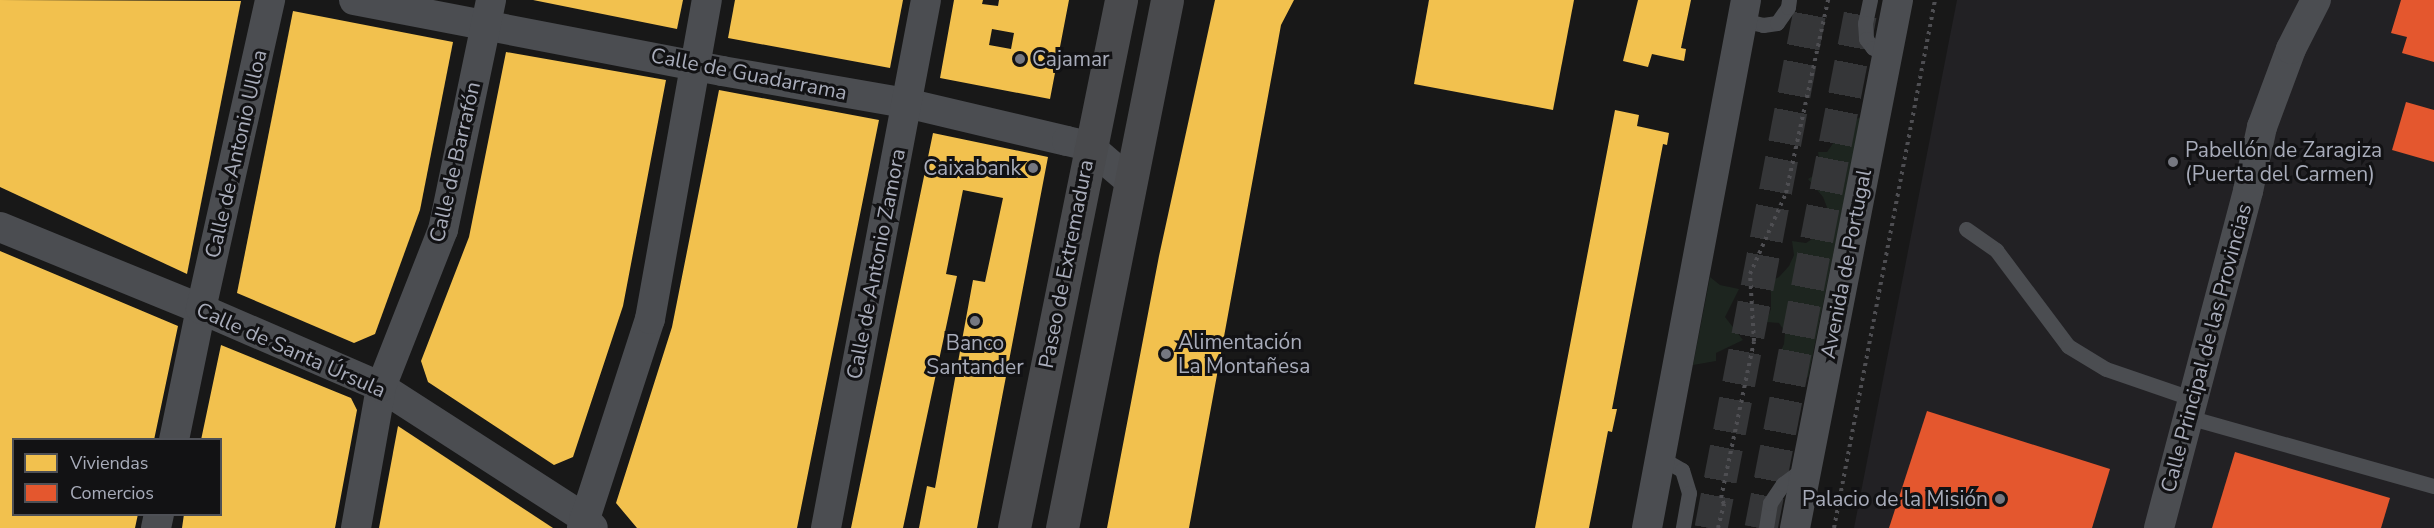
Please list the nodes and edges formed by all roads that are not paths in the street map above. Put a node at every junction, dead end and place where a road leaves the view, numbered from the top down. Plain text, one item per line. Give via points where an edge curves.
1 (270, 0) edge
2 (354, 0) edge
3 (707, 0) edge
4 (926, 0) edge
5 (1120, 0) edge
6 (1167, 0) edge
7 (1789, 0) edge
8 (1870, 0) edge
9 (1898, 0) edge
10 (2316, 0) edge
11 (1744, 10) edge
12 (488, 12) edge
13 (1887, 53) junction
14 (696, 65) junction
15 (906, 103) junction
16 (1089, 146) junction
17 (1131, 182) junction
18 (0, 228) edge
19 (1966, 229) dead end
20 (201, 309) junction
21 (381, 387) junction
22 (2191, 408) junction
23 (174, 438) edge
24 (1661, 458) junction
25 (1805, 476) junction
26 (2434, 486) edge
27 (586, 525) edge
28 (356, 528) edge
29 (826, 528) edge
30 (1014, 528) edge
31 (1062, 528) edge
32 (1647, 528) edge
33 (1683, 528) edge
34 (1766, 528) edge
35 (1795, 528) edge
36 (2159, 528) edge

1 - 20 street, Calle de Antonio Ulloa
2 - 12 street, Calle de Guadarrama
3 - 14 street
4 - 15 street, Calle de Antonio Zamora
5 - 16 main road, Paseo de Extremadura
6 - 17 main road
7 - 11 lane via 1777,23 1763,25
8 - 13 lane via 1866,39 1873,48
9 - 13 street, Avenida de Portugal
10 - 22 street, Calle Principal de las Provincias via 2291,49 2262,127
11 - 24 street
12 - 14 street, Calle de Guadarrama
12 - 21 street, Calle de Barrafón via 443,231
13 - 25 street, Avenida de Portugal
14 - 15 street, Calle de Guadarrama
14 - 27 street via 650,320
15 - 16 street, Calle de Guadarrama
15 - 29 street, Calle de Antonio Zamora
16 - 17 street, Calle de Guadarrama
16 - 30 main road, Paseo de Extremadura
17 - 31 main road
18 - 20 street, Calle de Santa Úrsula
19 - 22 lane via 1996,250 2068,346 2106,369
20 - 21 street, Calle de Santa Úrsula
20 - 23 street, Calle de Antonio Ulloa
21 - 27 street, Calle de Santa Úrsula
21 - 28 street, Calle de Barrafón
22 - 26 lane
22 - 36 street, Calle Principal de las Provincias
24 - 32 street
24 - 33 lane via 1682,470 1689,494
25 - 34 lane via 1795,475 1783,484 1770,503
25 - 35 street, Avenida de Portugal

